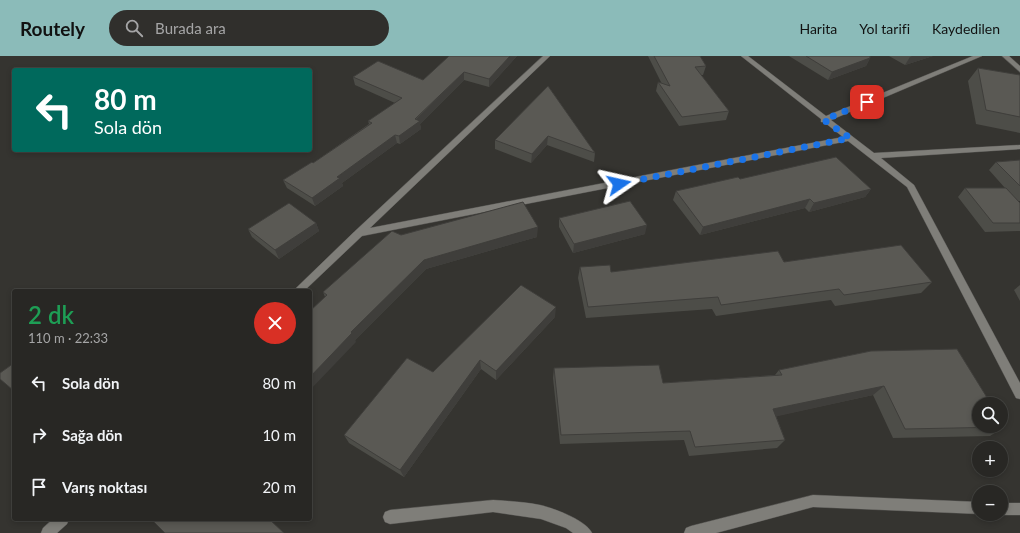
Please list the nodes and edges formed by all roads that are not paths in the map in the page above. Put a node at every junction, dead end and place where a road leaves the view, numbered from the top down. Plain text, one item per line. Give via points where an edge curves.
1 (547, 56) edge
2 (744, 56) edge
3 (979, 56) edge
4 (1005, 56) edge
5 (1020, 70) edge
6 (824, 120) junction
7 (850, 138) junction
8 (1020, 147) edge
9 (872, 156) junction
10 (357, 234) junction
11 (300, 289) edge
12 (1020, 394) edge
13 (972, 508) edge
14 (1008, 509) edge
15 (1020, 510) edge
16 (390, 517) dead end
17 (60, 521) edge
18 (48, 533) edge
19 (585, 533) edge
20 (691, 533) edge

1 - 10 street
2 - 6 street
3 - 6 street
4 - 5 street
6 - 7 street
7 - 9 street
7 - 10 street
8 - 9 street
9 - 12 street via 910,185
10 - 11 street
13 - 20 street via 813,501
14 - 15 street
16 - 19 street via 493,506 541,512 570,523
17 - 18 street

